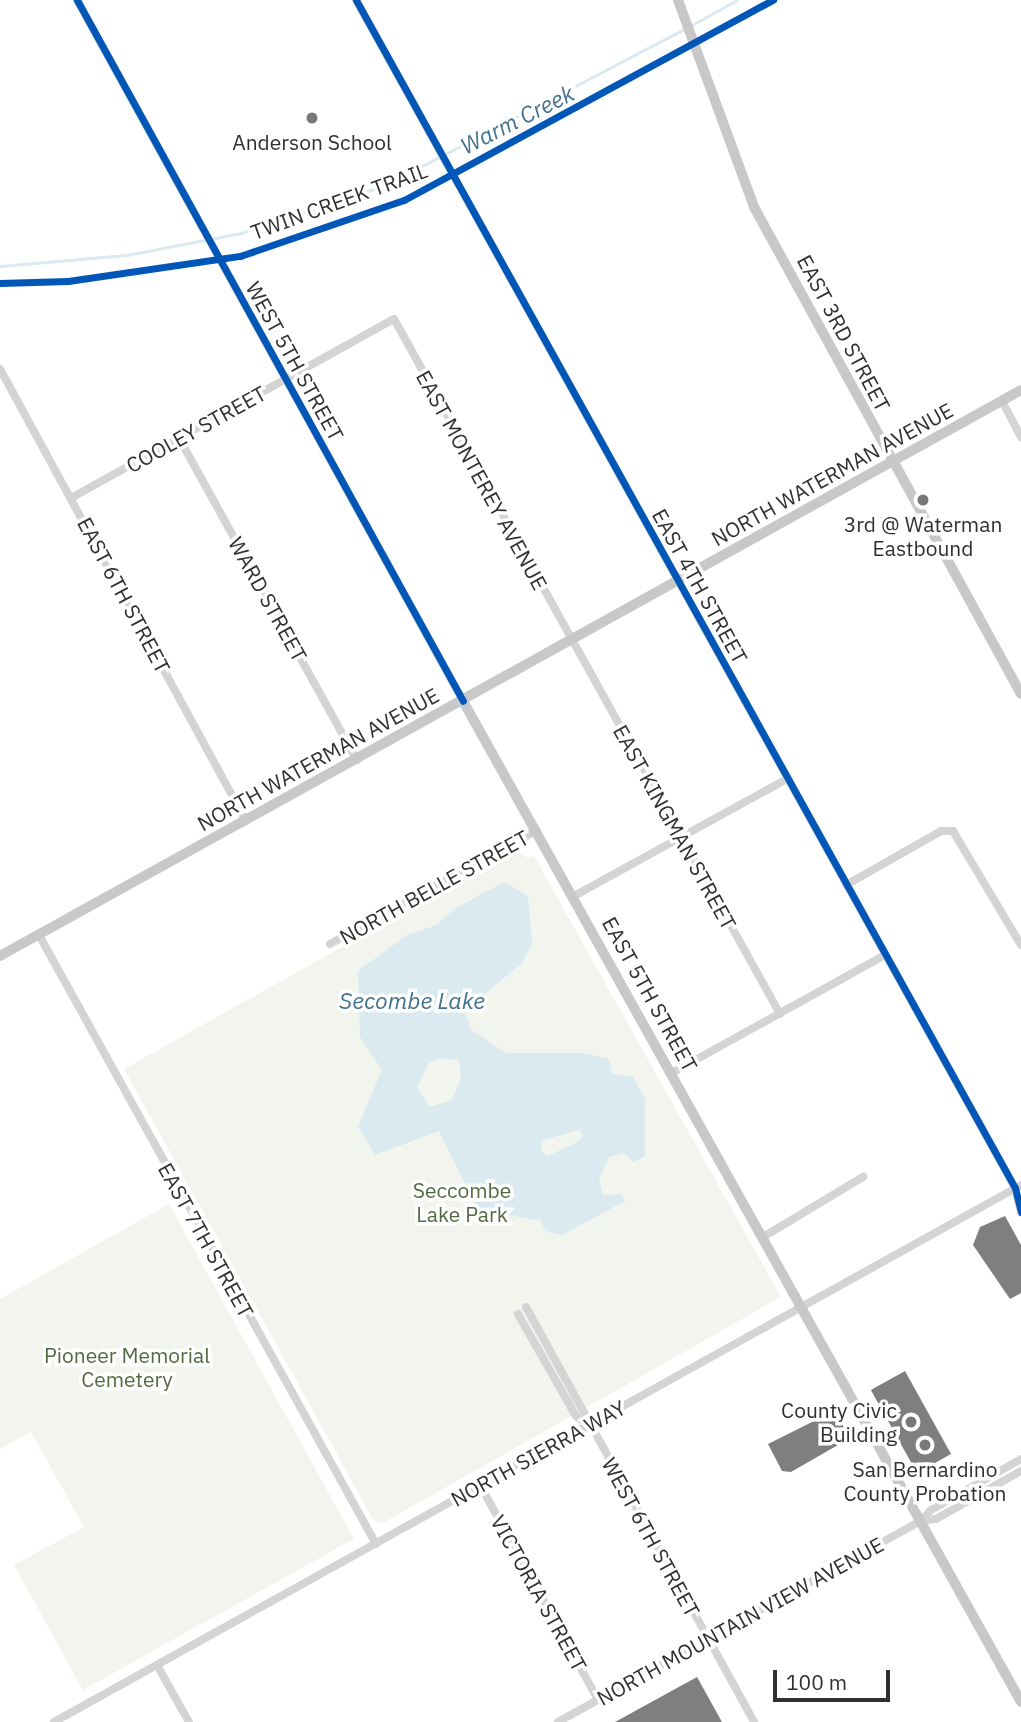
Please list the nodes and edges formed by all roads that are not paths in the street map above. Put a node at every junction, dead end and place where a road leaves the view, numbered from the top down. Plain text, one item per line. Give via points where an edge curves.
1 (76, 0) edge
2 (356, 0) edge
3 (678, 0) edge
4 (394, 319) joint
5 (0, 369) edge
6 (284, 380) junction
7 (1021, 390) edge
8 (1002, 401) junction
9 (1021, 437) edge
10 (179, 438) junction
11 (892, 461) junction
12 (71, 498) junction
13 (678, 582) junction
14 (570, 641) junction
15 (1021, 694) edge
16 (463, 701) junction
17 (357, 760) junction
18 (787, 779) junction
19 (246, 821) junction
20 (537, 830) junction
21 (681, 838) junction
22 (846, 885) junction
23 (574, 896) junction
24 (39, 935) junction
25 (331, 944) dead end
26 (1021, 946) edge
27 (885, 955) junction
28 (0, 956) edge
29 (780, 1014) junction
30 (672, 1073) junction
31 (863, 1177) dead end
32 (1019, 1189) edge
33 (1021, 1212) edge
34 (763, 1237) junction
35 (526, 1307) dead end
36 (802, 1307) junction
37 (518, 1314) dead end
38 (589, 1425) junction
39 (1021, 1459) edge
40 (1021, 1471) edge
41 (480, 1485) junction
42 (921, 1521) junction
43 (376, 1544) junction
44 (708, 1639) junction
45 (157, 1665) junction
46 (598, 1700) junction
47 (1021, 1702) edge
48 (54, 1722) edge
49 (189, 1722) edge
50 (558, 1722) edge
51 (754, 1722) edge

1 - 6 street, WEST 5TH STREET
2 - 13 street, EAST 4TH STREET
3 - 11 main road, EAST 3RD STREET via 695,36 742,182
4 - 6 street, COOLEY STREET
4 - 14 street, EAST MONTEREY AVENUE
5 - 12 street, EAST 6TH STREET
6 - 10 street, COOLEY STREET
6 - 16 street, WEST 5TH STREET
7 - 8 main road, NORTH WATERMAN AVENUE
8 - 9 street
8 - 11 main road, NORTH WATERMAN AVENUE
10 - 12 street, COOLEY STREET
10 - 17 street, WARD STREET
11 - 13 main road, NORTH WATERMAN AVENUE
11 - 15 main road, EAST 3RD STREET
12 - 19 street, EAST 6TH STREET
13 - 14 main road, NORTH WATERMAN AVENUE
13 - 18 street, EAST 4TH STREET
14 - 16 main road, NORTH WATERMAN AVENUE
14 - 21 street, EAST KINGMAN STREET
16 - 17 main road, NORTH WATERMAN AVENUE
16 - 20 main road, EAST 5TH STREET
17 - 19 main road, NORTH WATERMAN AVENUE
18 - 21 street
18 - 22 street, EAST 4TH STREET
19 - 24 main road, NORTH WATERMAN AVENUE
20 - 23 main road, EAST 5TH STREET
20 - 25 street, NORTH BELLE STREET
21 - 23 street
21 - 29 street, EAST KINGMAN STREET
22 - 26 street via 942,831 953,831
22 - 27 street, EAST 4TH STREET
23 - 30 main road, EAST 5TH STREET
24 - 28 main road, NORTH WATERMAN AVENUE
24 - 43 street, EAST 7TH STREET
27 - 29 street
27 - 32 street, EAST 4TH STREET
29 - 30 street
30 - 34 main road, EAST 5TH STREET
31 - 34 street
32 - 33 street, EAST 4TH STREET
32 - 36 street, NORTH SIERRA WAY
34 - 36 main road, EAST 5TH STREET
35 - 38 street via 586,1411
36 - 38 street, NORTH SIERRA WAY
36 - 42 main road
37 - 38 street via 576,1416
38 - 41 street, NORTH SIERRA WAY
38 - 44 street, WEST 6TH STREET
39 - 42 street, NORTH MOUNTAIN VIEW AVENUE via 931,1510
40 - 42 street, NORTH MOUNTAIN VIEW AVENUE via 936,1519
41 - 43 street, NORTH SIERRA WAY
41 - 46 street, VICTORIA STREET
42 - 44 street, NORTH MOUNTAIN VIEW AVENUE
42 - 47 main road
43 - 45 street, NORTH SIERRA WAY
44 - 46 street, NORTH MOUNTAIN VIEW AVENUE
44 - 51 street, WEST 6TH STREET
45 - 48 street, NORTH SIERRA WAY
45 - 49 street
46 - 50 street, NORTH MOUNTAIN VIEW AVENUE

